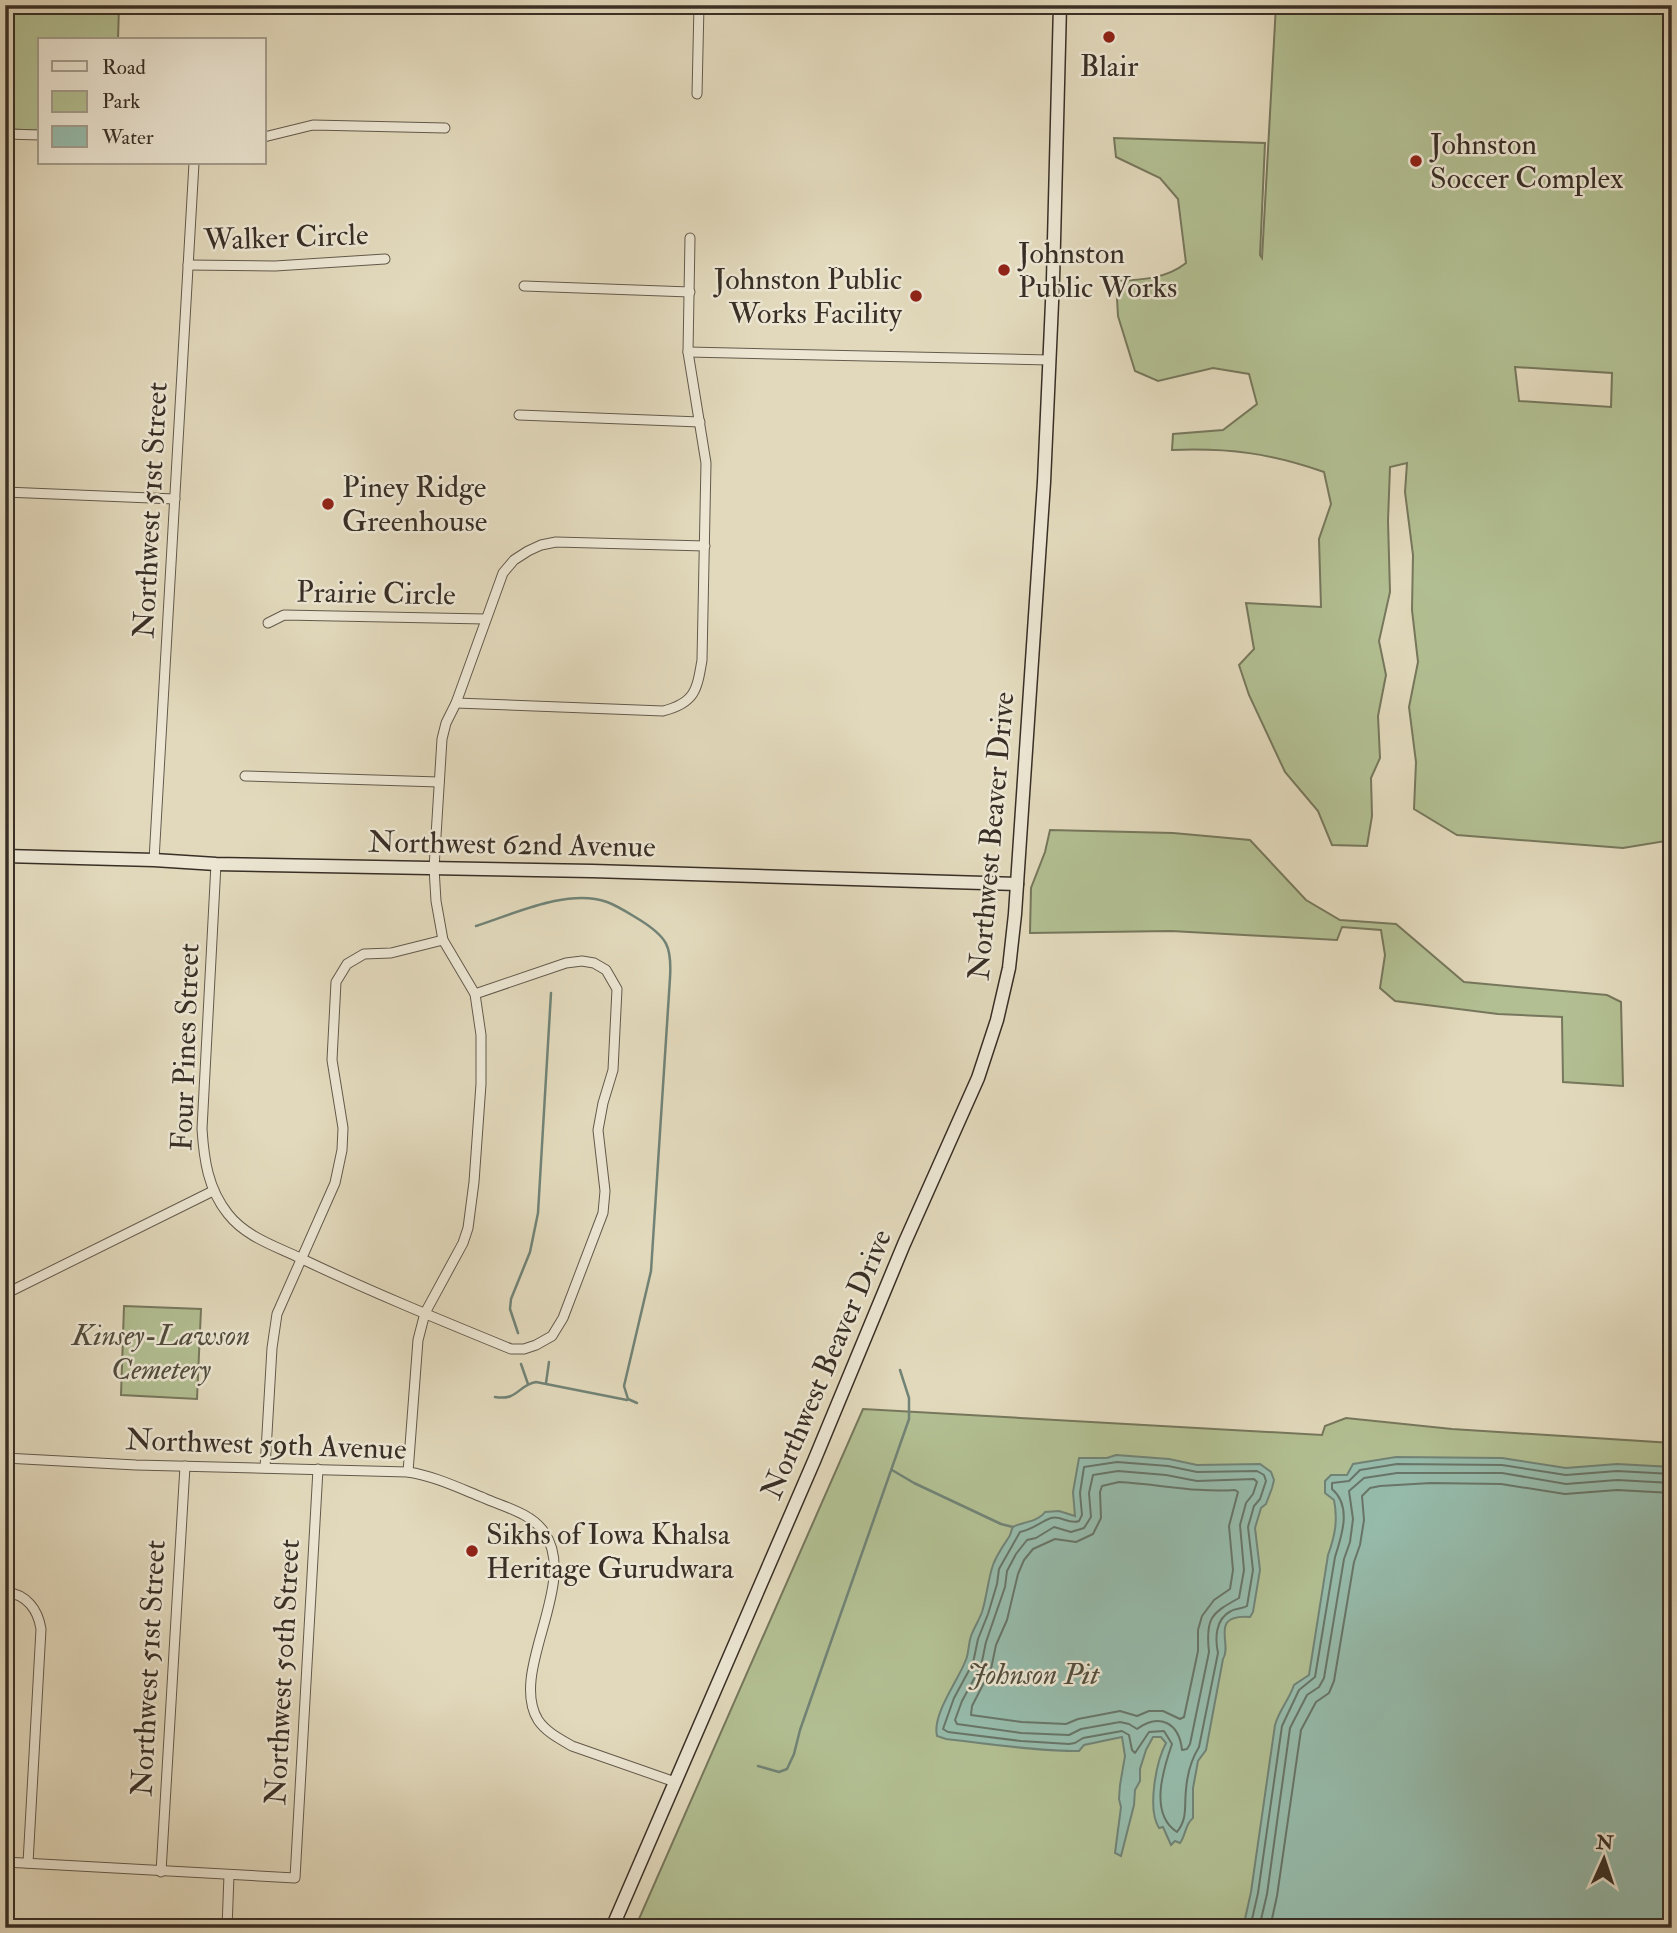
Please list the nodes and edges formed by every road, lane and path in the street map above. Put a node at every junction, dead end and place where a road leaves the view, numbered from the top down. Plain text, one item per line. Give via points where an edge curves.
1 (699, 5) edge
2 (841, 5) edge
3 (1060, 5) edge
4 (879, 6) edge
5 (697, 94) dead end
6 (445, 128) dead end
7 (6, 134) edge
8 (38, 135) edge
9 (266, 137) edge
10 (5, 153) edge
11 (194, 164) edge
12 (690, 238) dead end
13 (385, 259) dead end
14 (188, 265) junction
15 (524, 286) dead end
16 (690, 292) junction
17 (688, 352) junction
18 (1049, 360) junction
19 (519, 415) dead end
20 (700, 422) junction
21 (5, 492) edge
22 (175, 499) junction
23 (705, 546) junction
24 (485, 620) junction
25 (268, 623) dead end
26 (456, 703) junction
27 (246, 776) dead end
28 (439, 782) junction
29 (5, 856) edge
30 (154, 860) junction
31 (216, 864) junction
32 (433, 868) junction
33 (1017, 884) junction
34 (443, 940) junction
35 (475, 994) junction
36 (213, 1191) junction
37 (301, 1258) junction
38 (5, 1294) edge
39 (425, 1313) junction
40 (5, 1458) edge
41 (185, 1466) junction
42 (265, 1468) junction
43 (318, 1469) junction
44 (408, 1472) junction
45 (5, 1592) edge
46 (675, 1783) junction
47 (5, 1862) edge
48 (28, 1863) junction
49 (161, 1872) junction
50 (229, 1875) junction
51 (227, 1928) edge
52 (612, 1928) edge

1 - 5 street
2 - 4 street
3 - 18 main road, Northwest Beaver Drive
6 - 9 street via 313,125
7 - 8 street
7 - 10 street
11 - 14 street, Northwest 51st Street
12 - 16 street
13 - 14 street, Walker Circle via 275,266
14 - 22 street, Northwest 51st Street
15 - 16 street
16 - 17 street
17 - 18 street
17 - 20 street
18 - 33 main road, Northwest Beaver Drive
19 - 20 street
20 - 23 street via 706,463
21 - 22 street
22 - 30 street, Northwest 51st Street
23 - 24 street via 541,545 514,559 503,573
23 - 26 street via 702,660 691,698 679,707 663,711
24 - 25 street, Prairie Circle via 284,615
24 - 26 street
26 - 28 street via 442,739
27 - 28 street
28 - 32 street
29 - 30 main road, Northwest 62nd Avenue
30 - 31 main road, Northwest 62nd Avenue
31 - 32 main road, Northwest 62nd Avenue
31 - 36 street, Four Pines Street via 202,1129 204,1162
32 - 33 main road, Northwest 62nd Avenue
32 - 34 street
33 - 46 main road, Northwest Beaver Drive via 1009,968 998,1020 978,1078
34 - 35 street
34 - 37 street via 391,953 364,954 339,975 332,1060 342,1150 335,1183
35 - 39 street via 481,1084 472,1209 463,1242
35 - 39 street, Four Pines Street via 565,963 594,963 606,970 617,989 612,1070 598,1130 603,1213 563,1318 552,1336 536,1345 511,1349
36 - 37 street, Four Pines Street via 249,1234
36 - 38 street
37 - 39 street, Four Pines Street
37 - 42 street via 274,1329
39 - 44 street via 413,1385
40 - 41 street, Northwest 59th Avenue
41 - 42 street, Northwest 59th Avenue
41 - 49 street, Northwest 51st Street
42 - 43 street, Northwest 59th Avenue
43 - 44 street, Northwest 59th Avenue
43 - 50 street, Northwest 50th Street via 295,1878
44 - 46 street, Northwest 59th Avenue via 515,1511 544,1532 556,1568 533,1679 533,1708 538,1720 572,1746
45 - 48 street via 25,1599 38,1613 41,1629
46 - 52 main road, Northwest Beaver Drive
47 - 48 street
48 - 49 street
49 - 50 street
50 - 51 street

